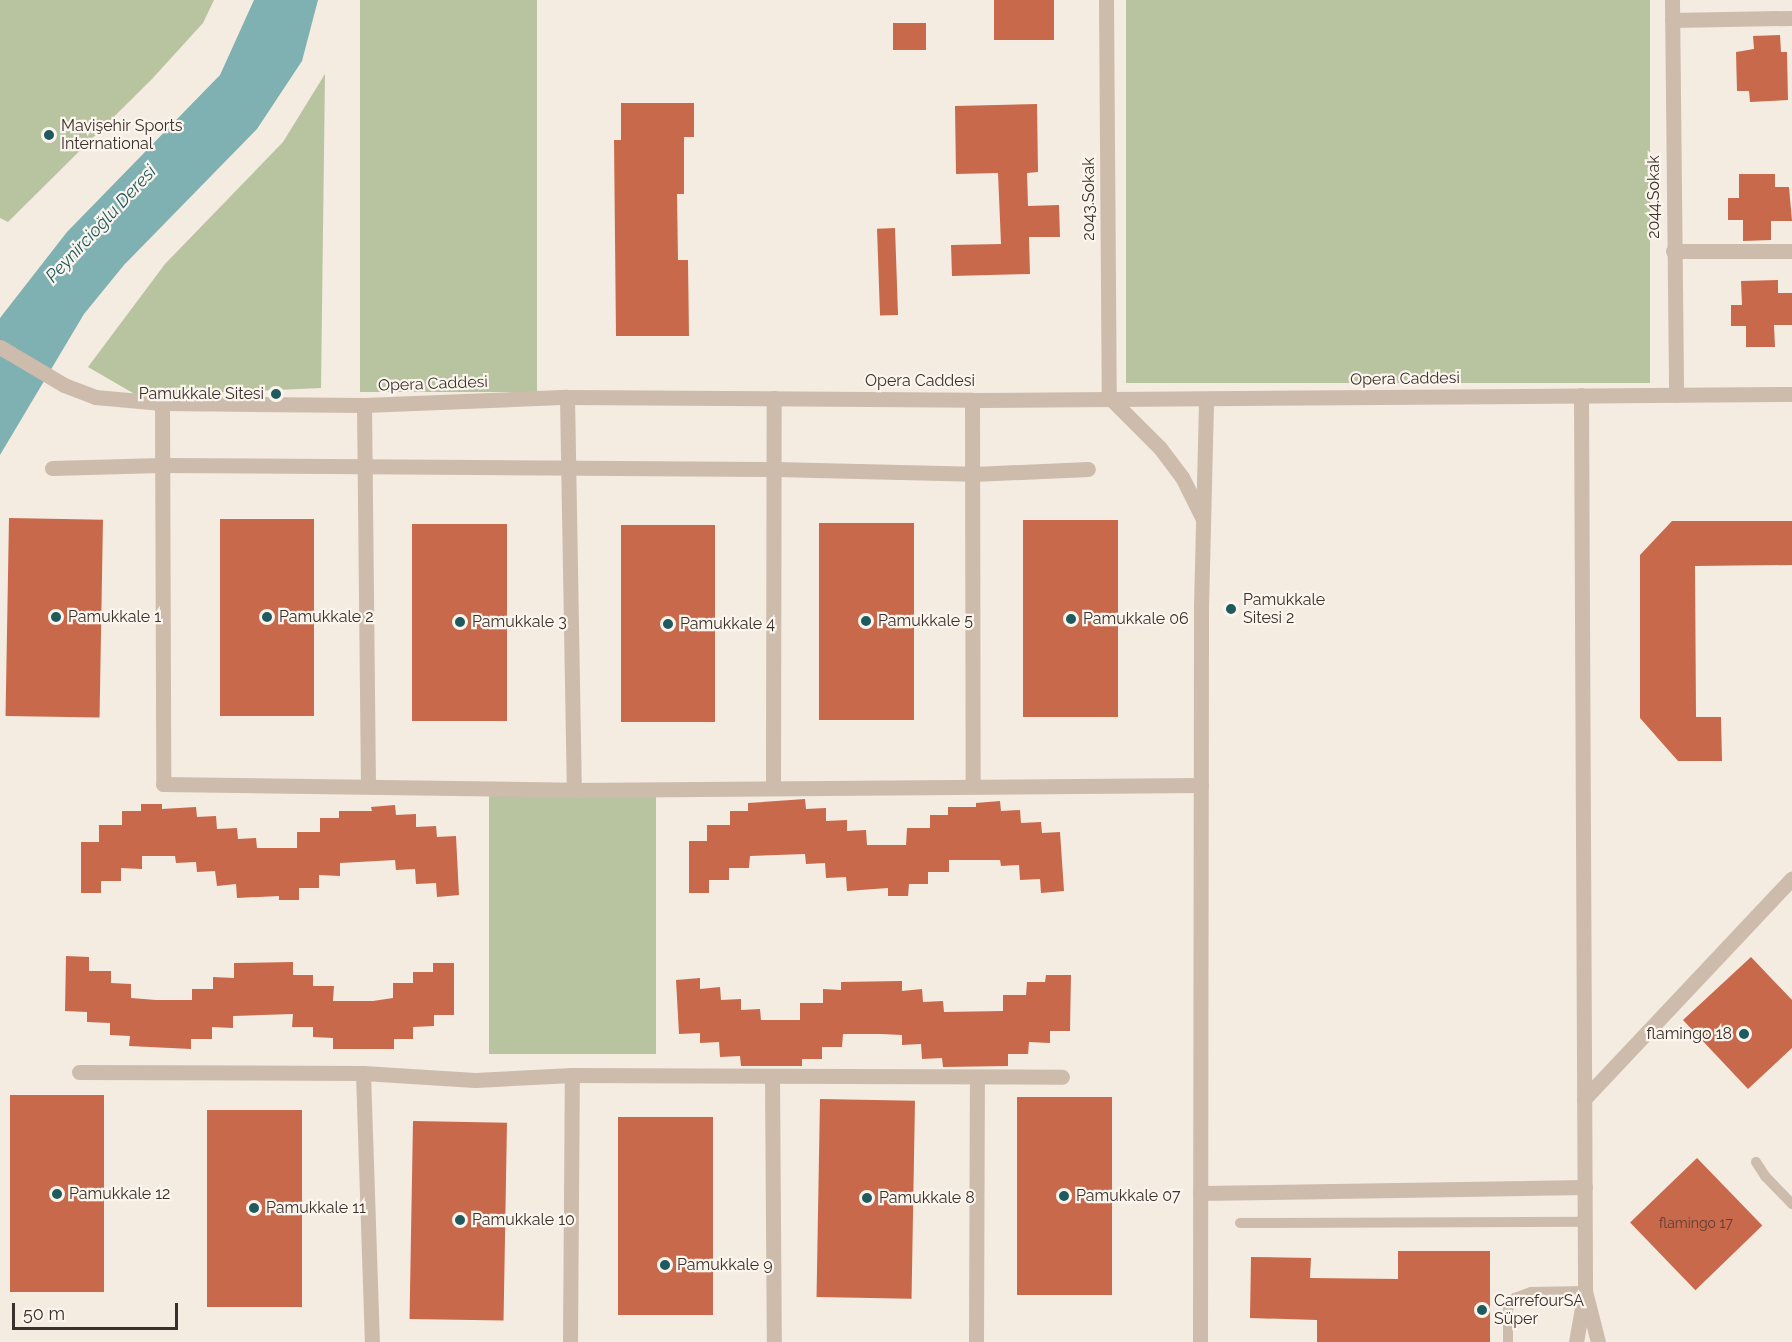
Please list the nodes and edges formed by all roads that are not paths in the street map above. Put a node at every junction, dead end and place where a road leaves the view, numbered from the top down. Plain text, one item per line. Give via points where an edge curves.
1 (1106, 0) edge
2 (1672, 0) edge
3 (1792, 18) edge
4 (1672, 20) junction
5 (1673, 250) junction
6 (1792, 251) edge
7 (0, 347) edge
8 (1792, 394) edge
9 (1581, 395) junction
10 (1676, 395) junction
11 (567, 397) junction
12 (1109, 397) junction
13 (774, 398) junction
14 (972, 399) junction
15 (1206, 399) junction
16 (162, 403) junction
17 (364, 405) junction
18 (161, 465) junction
19 (52, 468) dead end
20 (365, 469) junction
21 (775, 469) junction
22 (1088, 469) dead end
23 (568, 470) junction
24 (973, 474) junction
25 (1204, 521) junction
26 (368, 785) junction
27 (973, 785) junction
28 (1201, 785) junction
29 (773, 786) junction
30 (574, 790) junction
31 (1792, 878) edge
32 (79, 1072) dead end
33 (363, 1073) junction
34 (572, 1075) junction
35 (977, 1077) junction
36 (1062, 1077) dead end
37 (772, 1078) junction
38 (1584, 1099) junction
39 (1756, 1162) dead end
40 (1585, 1187) junction
41 (1200, 1193) junction
42 (1792, 1204) edge
43 (1585, 1222) junction
44 (1240, 1223) dead end
45 (1585, 1291) junction
46 (1576, 1340) edge
47 (372, 1342) edge
48 (570, 1342) edge
49 (774, 1342) edge
50 (976, 1342) edge
51 (1200, 1342) edge
52 (1508, 1342) edge
53 (1598, 1342) edge

1 - 12 street, 2043.Sokak
2 - 4 street, 2044.Sokak
3 - 4 street
4 - 5 street, 2044.Sokak
5 - 6 street
5 - 10 street, 2044.Sokak
7 - 16 street, Opera Caddesi via 52,378 95,397
8 - 10 street, Opera Caddesi
9 - 10 street, Opera Caddesi
9 - 15 street, Opera Caddesi
9 - 38 street
11 - 13 street, Opera Caddesi
11 - 17 street, Opera Caddesi
11 - 23 street
12 - 14 street, Opera Caddesi
12 - 15 street, Opera Caddesi
12 - 25 street via 1160,448 1182,477
13 - 14 street, Opera Caddesi
13 - 21 street
14 - 24 street
15 - 25 street
16 - 17 street, Opera Caddesi
16 - 18 street
17 - 20 street
18 - 19 street
18 - 20 street
18 - 26 street via 163,784
20 - 23 street
20 - 26 street
21 - 23 street
21 - 24 street
21 - 29 street
22 - 24 street
23 - 30 street
24 - 27 street
25 - 28 street
26 - 30 street
27 - 28 street
27 - 29 street
28 - 41 street
29 - 30 street
31 - 38 street
32 - 33 street
33 - 34 street via 475,1080
33 - 47 street
34 - 37 street
34 - 48 street
35 - 36 street
35 - 37 street
35 - 50 street
37 - 49 street
38 - 40 street
39 - 42 lane
40 - 41 street
40 - 43 street
41 - 51 street
43 - 44 lane
43 - 45 street
45 - 46 street
45 - 52 lane via 1531,1292 1515,1298 1508,1309
45 - 53 street

